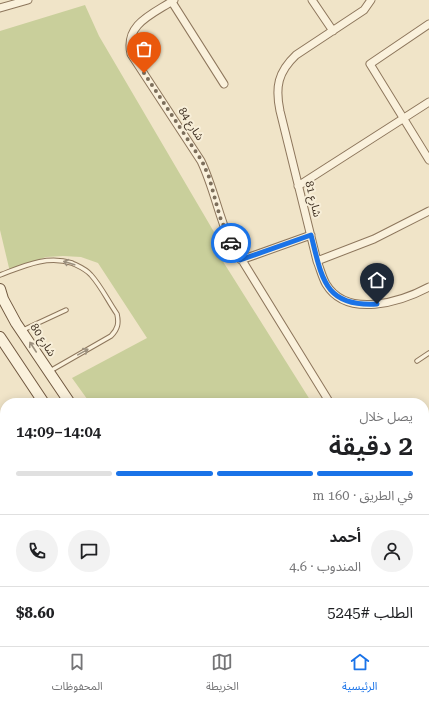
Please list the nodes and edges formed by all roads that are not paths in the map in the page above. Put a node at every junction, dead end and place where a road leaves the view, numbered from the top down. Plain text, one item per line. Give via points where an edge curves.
1 (28, 0) edge
2 (312, 0) edge
3 (371, 0) edge
4 (173, 1) edge
5 (0, 8) edge
6 (429, 24) edge
7 (332, 31) junction
8 (224, 84) dead end
9 (429, 102) edge
10 (403, 118) junction
11 (429, 160) edge
12 (298, 186) junction
13 (429, 212) edge
14 (311, 235) junction
15 (240, 260) junction
16 (318, 261) junction
17 (0, 275) edge
18 (429, 287) edge
19 (0, 289) edge
20 (2, 300) edge
21 (66, 310) dead end
22 (22, 330) junction
23 (0, 336) edge
24 (429, 353) edge
25 (417, 361) dead end
26 (49, 371) junction
27 (41, 398) edge
28 (67, 398) edge
29 (327, 398) edge

1 - 5 street
2 - 7 street
3 - 7 street, شارع 81 via 364,10
4 - 8 street
4 - 15 street, شارع 84 via 133,30 129,46 131,54 202,161 220,217
6 - 10 street via 370,64
7 - 12 street, شارع 81 via 287,64 280,75 277,88
9 - 10 street
10 - 11 street
10 - 12 street
12 - 14 street, شارع 81
13 - 16 street via 388,233
14 - 15 street
14 - 16 street, شارع 81
15 - 29 street, شارع 84
16 - 18 street, شارع 81 via 326,284 334,294 355,304 387,303 406,298
26 -> 17 lane via 116,332 117,314 90,274 78,265 49,260 34,262
19 - 20 street, شارع 80
20 - 22 street, شارع 80
21 - 22 lane
26 -> 22 street, شارع 80
23 - 27 street
24 - 25 lane
26 - 28 street, شارع 80

